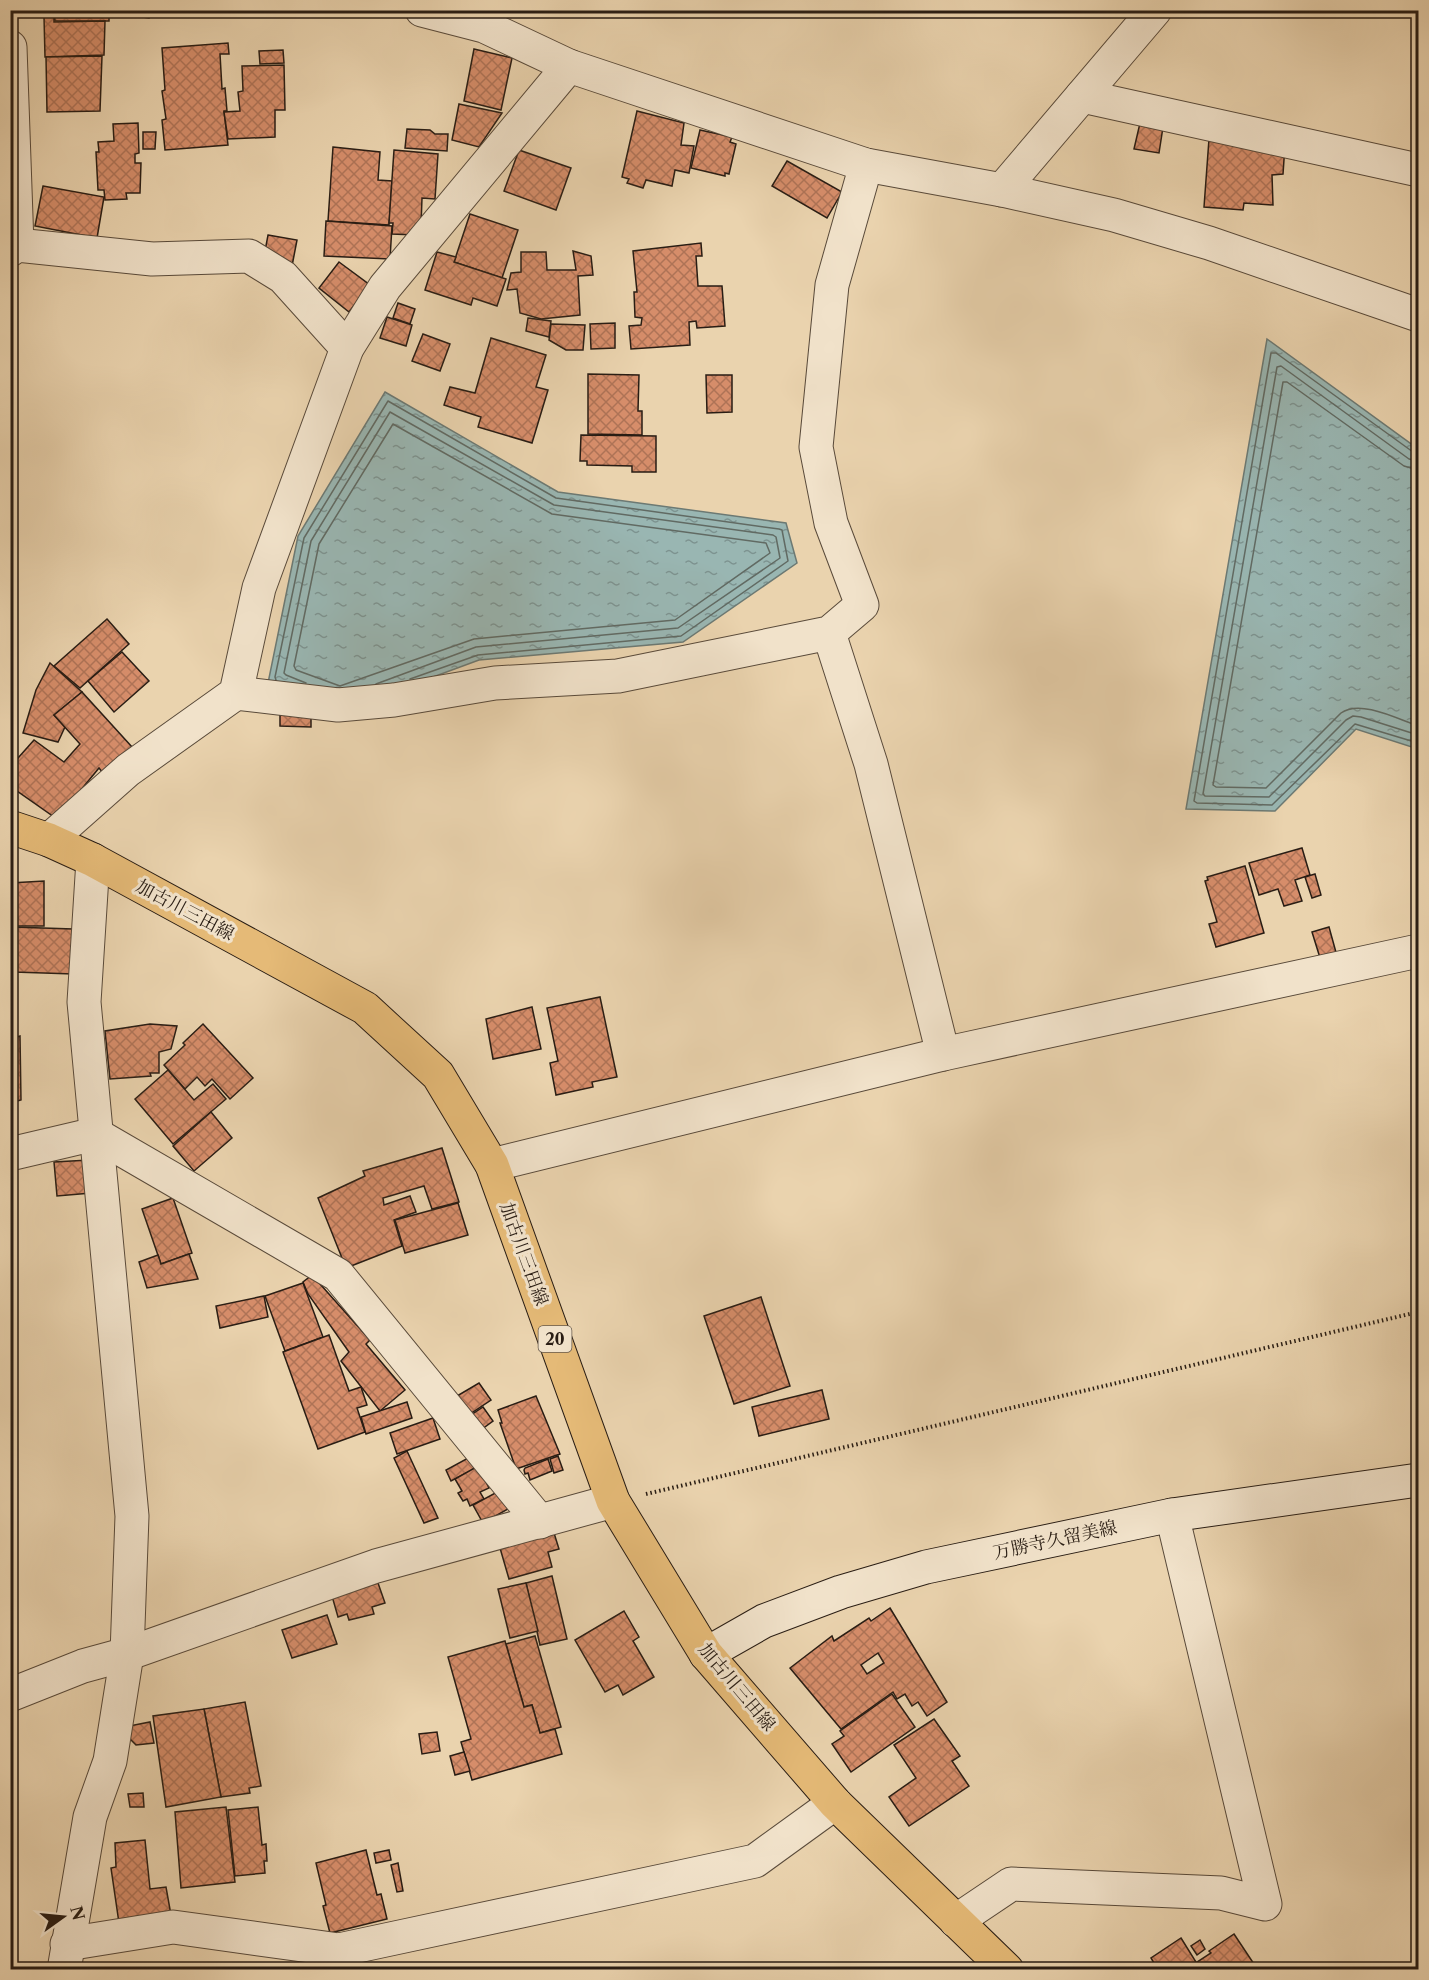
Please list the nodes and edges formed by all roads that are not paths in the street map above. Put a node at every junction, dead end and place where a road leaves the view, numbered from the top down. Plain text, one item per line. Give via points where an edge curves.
1 (422, 10) edge
2 (1155, 10) edge
3 (10, 47) edge
4 (569, 66) junction
5 (1082, 96) junction
6 (866, 165) junction
7 (1419, 170) edge
8 (1002, 190) junction
9 (14, 247) edge
10 (1419, 315) edge
11 (347, 348) junction
12 (829, 633) junction
13 (236, 693) junction
14 (10, 827) edge
15 (49, 840) junction
16 (93, 860) junction
17 (1419, 951) edge
18 (943, 1054) junction
19 (95, 1134) junction
20 (10, 1154) edge
21 (492, 1165) junction
22 (1419, 1480) edge
23 (613, 1502) junction
24 (1172, 1515) junction
25 (540, 1522) junction
26 (127, 1653) junction
27 (706, 1654) junction
28 (10, 1695) edge
29 (835, 1803) junction
30 (956, 1921) junction
31 (65, 1957) edge
32 (341, 1960) edge
33 (1007, 1970) edge

1 - 4 street via 484,26
2 - 5 street
3 - 9 street
4 - 6 street
4 - 11 street via 385,287
5 - 7 street
5 - 8 street
6 - 8 street
6 - 12 street via 832,285 816,447 831,523 862,605
8 - 10 street via 1114,215 1209,243
9 - 11 street via 152,259 249,256 283,277
11 - 13 street via 259,588
12 - 13 street via 618,676 495,682 394,700 338,705
12 - 18 street via 871,764
13 - 15 street via 128,770
14 - 15 main road, 加古川三田線 / 20
15 - 16 main road, 加古川三田線 / 20
16 - 19 street via 84,1002
16 - 21 main road, 加古川三田線 / 20 via 365,1008 438,1075
17 - 18 street
18 - 21 street
19 - 20 street
19 - 25 street via 338,1275
19 - 26 street via 132,1516
21 - 23 main road, 加古川三田線 / 20
22 - 24 street, 万勝寺久留美線
23 - 25 street
23 - 27 main road, 加古川三田線 / 20
24 - 27 street, 万勝寺久留美線 via 926,1567 764,1621
24 - 30 street via 1265,1904 1221,1893 1011,1884
25 - 26 street via 376,1566
26 - 28 street
26 - 31 street via 110,1761 90,1817
27 - 29 main road, 加古川三田線 / 20
29 - 30 main road, 加古川三田線 / 20
29 - 32 street via 755,1862
30 - 33 main road, 加古川三田線 / 20
31 - 32 street via 173,1927

